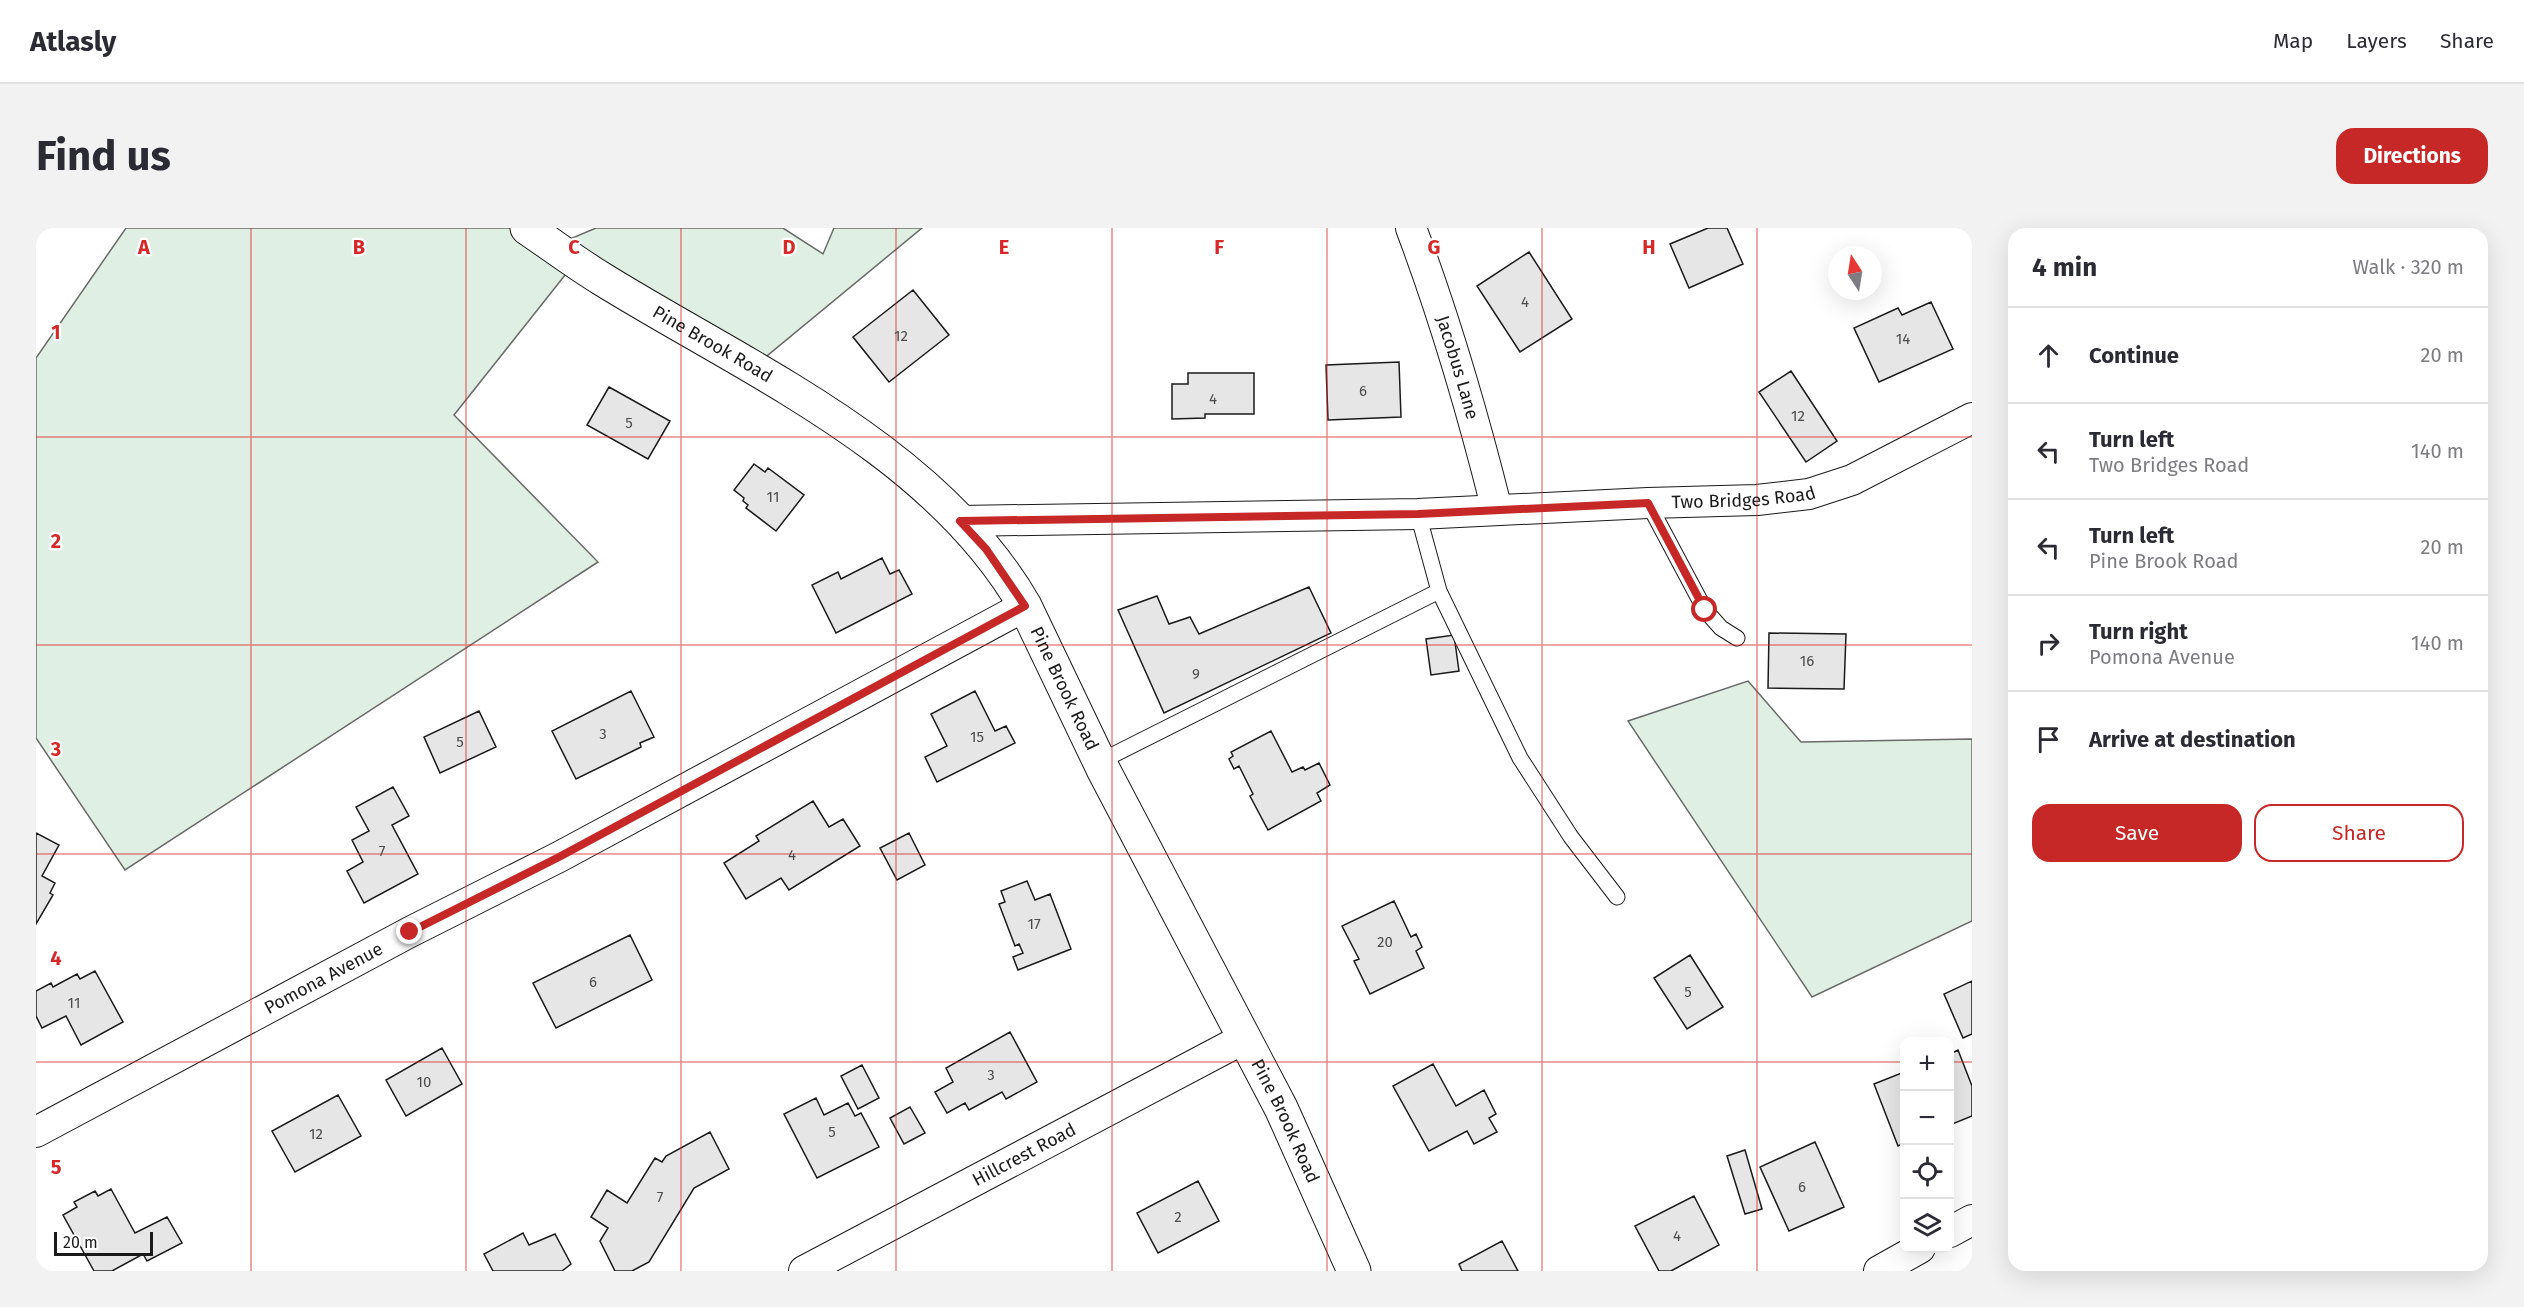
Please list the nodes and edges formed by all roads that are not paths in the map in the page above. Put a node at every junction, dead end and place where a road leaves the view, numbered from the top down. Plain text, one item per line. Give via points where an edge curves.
1 (527, 228) edge
2 (1411, 228) edge
3 (1972, 418) edge
4 (1648, 503) junction
5 (1497, 510) junction
6 (1418, 514) junction
7 (960, 521) junction
8 (1438, 591) junction
9 (1025, 606) junction
10 (1737, 638) dead end
11 (1099, 762) junction
12 (1617, 897) dead end
13 (1243, 1039) junction
14 (36, 1132) edge
15 (1972, 1220) edge
16 (1954, 1230) edge
17 (1911, 1253) edge
18 (804, 1271) edge
19 (1354, 1271) edge
20 (1879, 1271) edge

1 - 7 street, Pine Brook Road via 601,279 851,429 905,470
2 - 5 street, Jacobus Lane via 1474,417
3 - 4 street, Two Bridges Road via 1852,480 1809,494 1757,500
4 - 5 street, Two Bridges Road
4 - 10 lane via 1705,610 1721,628
5 - 6 street, Two Bridges Road
6 - 7 street, Two Bridges Road
6 - 8 lane
7 - 9 street, Pine Brook Road via 986,549
8 - 11 lane
8 - 12 lane via 1520,758 1571,837
9 - 11 street, Pine Brook Road
9 - 14 street, Pomona Avenue
11 - 13 street, Pine Brook Road
13 - 18 street, Hillcrest Road
13 - 19 street, Pine Brook Road via 1281,1108
15 - 16 street
17 - 20 street

